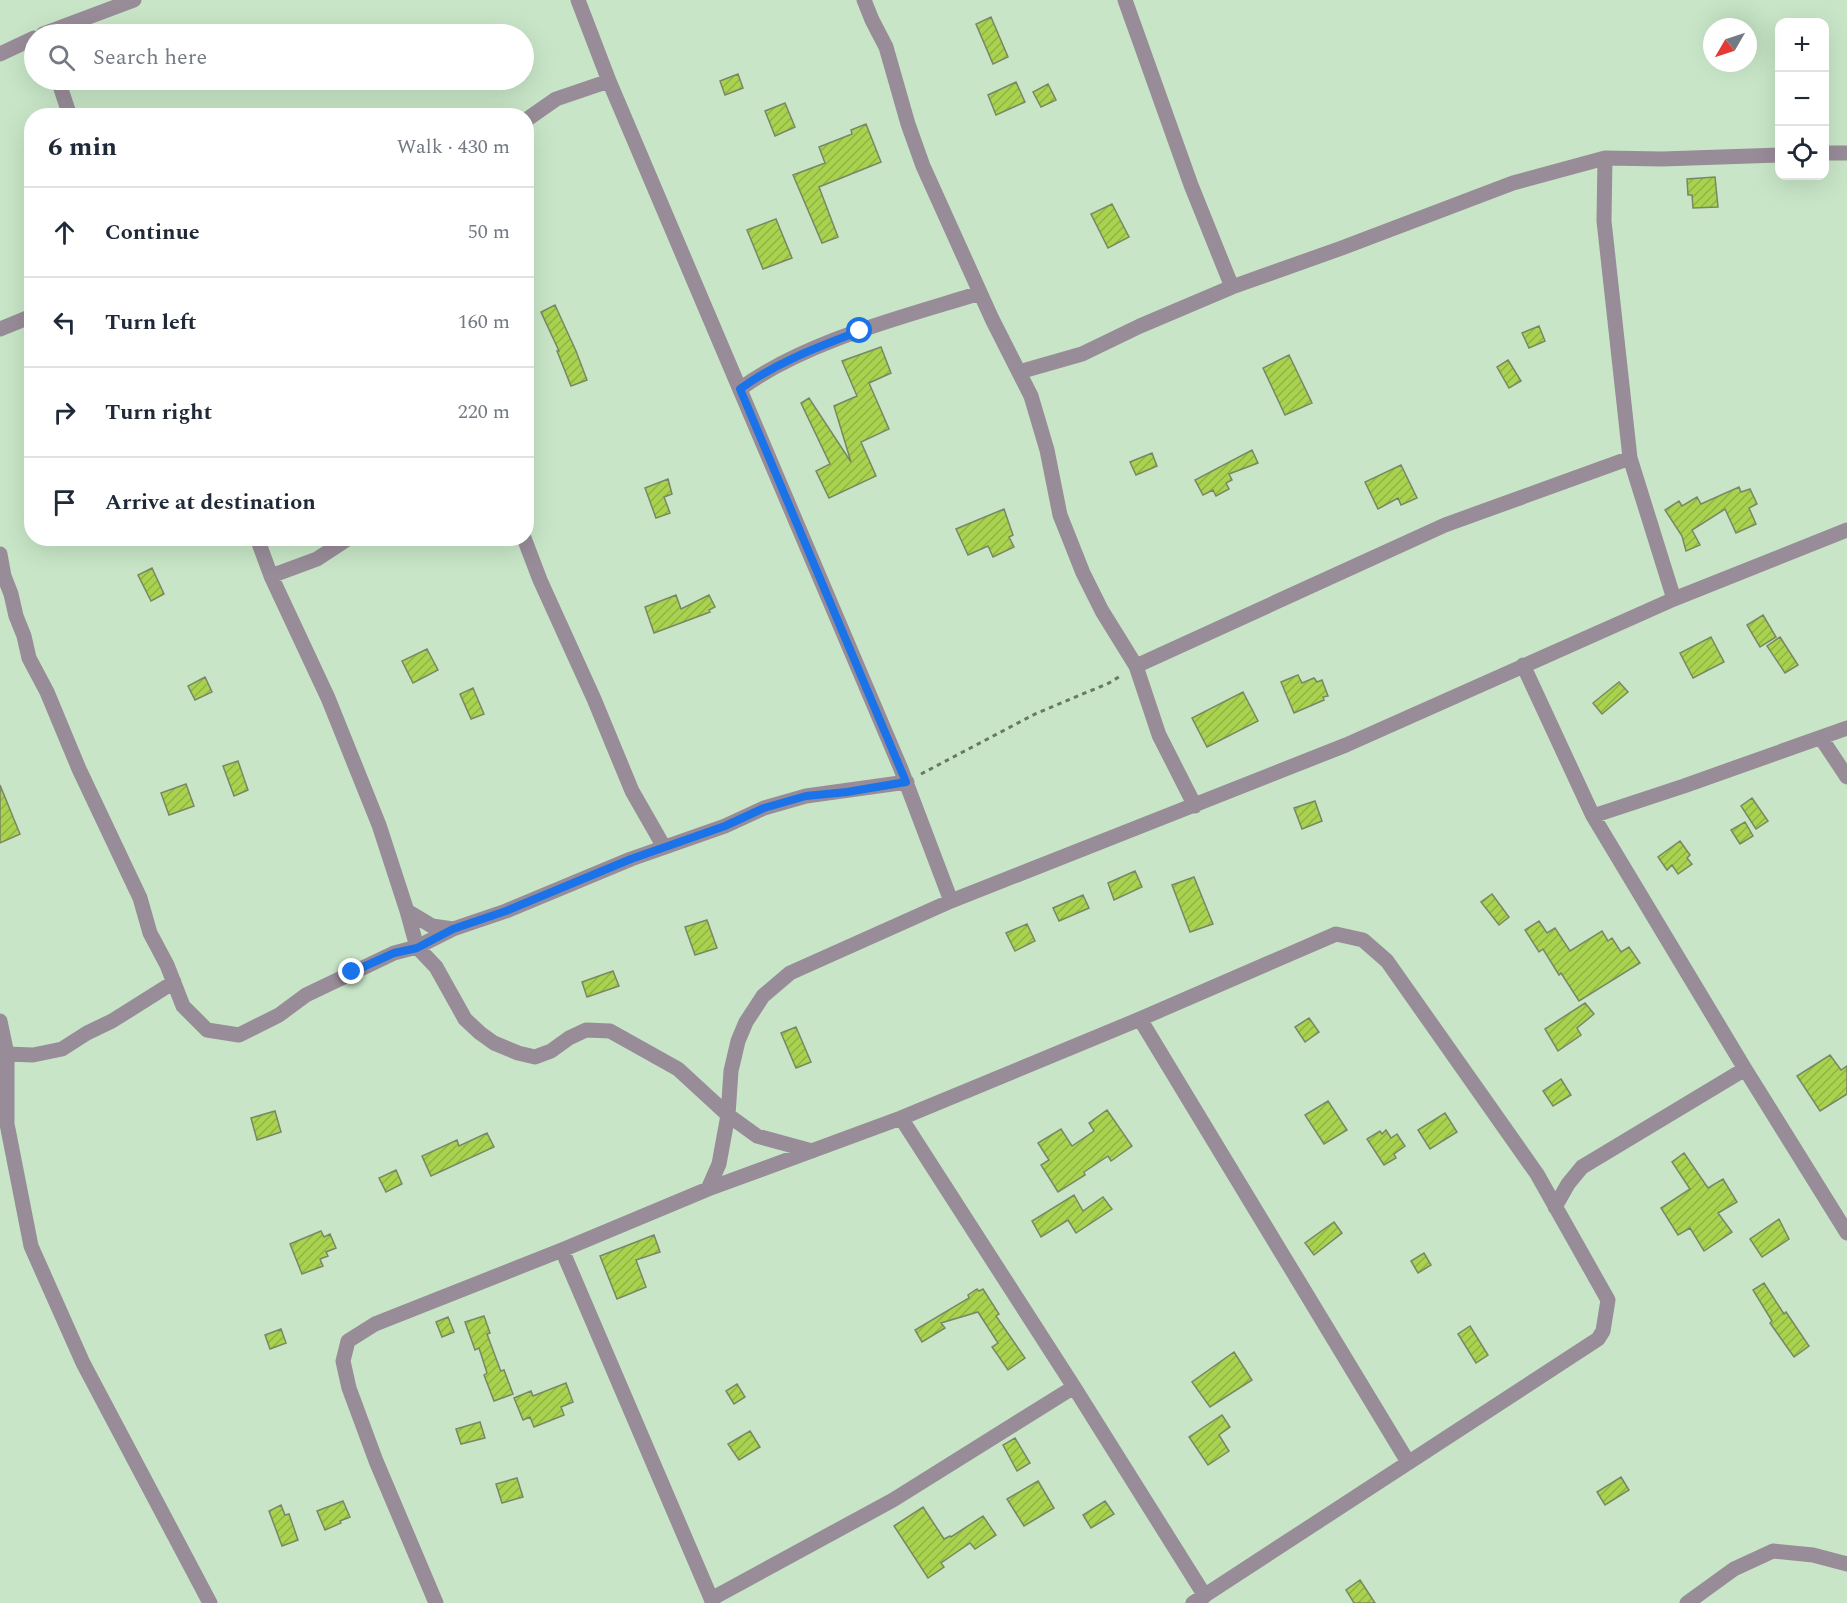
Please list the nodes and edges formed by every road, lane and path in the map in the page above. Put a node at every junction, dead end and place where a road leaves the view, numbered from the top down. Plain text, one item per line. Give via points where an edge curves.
1 (134, 0) edge
2 (578, 0) edge
3 (864, 0) edge
4 (1125, 0) edge
5 (70, 24) edge
6 (24, 43) edge
7 (0, 54) edge
8 (609, 81) junction
9 (61, 90) edge
10 (67, 108) edge
11 (534, 114) edge
12 (1829, 153) edge
13 (1847, 153) edge
14 (1775, 155) edge
15 (1605, 158) junction
16 (1233, 287) junction
17 (980, 293) junction
18 (24, 319) edge
19 (0, 329) edge
20 (1019, 372) junction
21 (740, 389) junction
22 (1630, 458) junction
23 (1847, 530) edge
24 (260, 546) edge
25 (337, 546) edge
26 (527, 546) edge
27 (0, 554) edge
28 (271, 576) junction
29 (1674, 599) junction
30 (1523, 665) junction
31 (1136, 666) junction
32 (1847, 728) edge
33 (1821, 738) junction
34 (1847, 777) edge
35 (906, 782) junction
36 (1195, 806) junction
37 (1593, 816) junction
38 (664, 847) junction
39 (951, 901) junction
40 (407, 910) junction
41 (453, 929) junction
42 (417, 948) junction
43 (174, 982) junction
44 (1140, 1019) junction
45 (0, 1021) edge
46 (7, 1054) junction
47 (1745, 1069) junction
48 (728, 1115) junction
49 (901, 1118) junction
50 (812, 1151) junction
51 (708, 1189) junction
52 (1555, 1207) junction
53 (1847, 1233) edge
54 (562, 1250) junction
55 (1074, 1387) junction
56 (1408, 1462) junction
57 (1847, 1564) edge
58 (1199, 1600) edge
59 (712, 1601) edge
60 (210, 1603) edge
61 (436, 1603) edge
62 (1687, 1603) edge

1 - 5 street
2 - 8 street
3 - 17 street via 886,47 923,166
4 - 16 street via 1191,185
6 - 7 street
8 - 11 street via 556,99
8 - 21 street
9 - 10 street
12 - 13 street
14 - 15 street
15 - 16 street via 1513,183
15 - 22 street via 1604,221
16 - 20 street via 1082,354
17 - 20 street
17 - 21 street via 860,331 794,357
18 - 19 street
20 - 31 street via 1047,450 1060,515 1083,573
21 - 35 street
22 - 29 street
22 - 31 street via 1445,525
23 - 29 street
24 - 28 street
25 - 28 street via 317,559
26 - 38 street via 632,791
27 - 43 street via 29,658 136,888 150,933
28 - 40 street via 328,698 379,825
29 - 30 street
30 - 36 street via 1346,745
30 - 37 street
31 - 35 path via 1109,683 1035,714
31 - 36 street via 1159,735
32 - 33 street
33 - 34 street
33 - 37 street
35 - 38 street via 806,796
35 - 39 street
36 - 39 street
37 - 47 street
38 - 41 street
39 - 48 street via 790,973 763,996 738,1041 730,1071
40 - 41 street via 432,926
40 - 42 street
41 - 42 street
42 - 43 street via 394,953 352,972 239,1035 207,1030 183,1006
42 - 48 street via 436,967 465,1019 494,1043 535,1057 586,1030 610,1031 678,1069
43 - 46 street via 62,1049 33,1055
44 - 49 street
44 - 52 street via 1336,934 1363,940 1388,961 1537,1174
44 - 56 street
45 - 46 street
46 - 60 street via 7,1124 31,1246 82,1363
47 - 52 street via 1582,1167
47 - 53 street
48 - 50 street via 757,1136
48 - 51 street via 719,1164
49 - 50 street
49 - 55 street
50 - 51 street
51 - 54 street
52 - 56 street via 1608,1300 1603,1331 1598,1339
54 - 59 street
54 - 61 street via 375,1324 348,1341 343,1361 349,1388
55 - 58 street
55 - 59 street via 893,1500
56 - 58 street
57 - 62 street via 1773,1551 1734,1569

